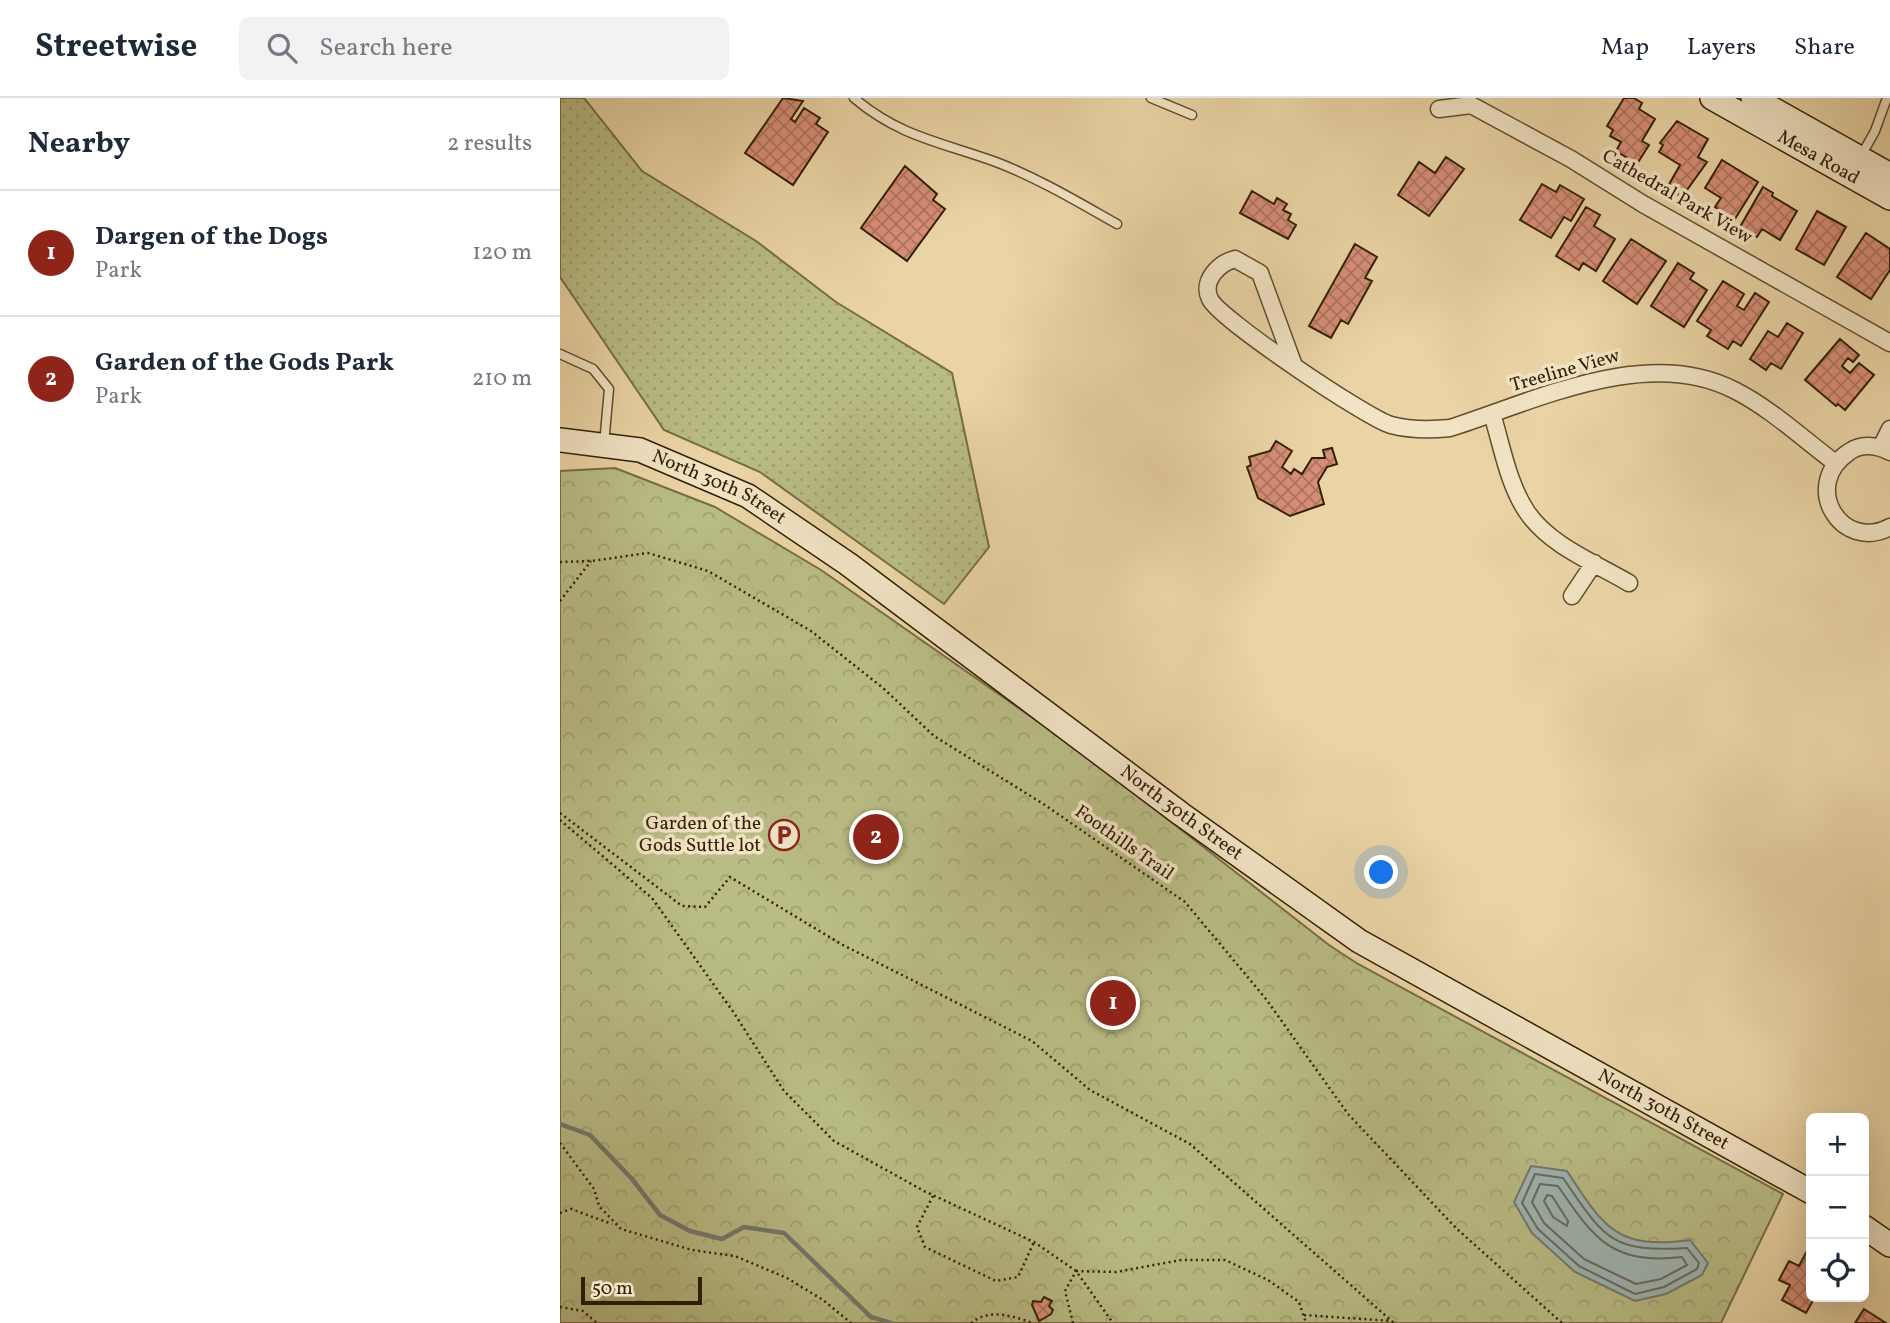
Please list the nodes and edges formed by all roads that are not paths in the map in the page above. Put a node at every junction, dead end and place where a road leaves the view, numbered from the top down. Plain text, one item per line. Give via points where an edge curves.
1 (854, 98) edge
2 (1151, 98) edge
3 (1712, 98) edge
4 (1753, 98) edge
5 (1886, 98) edge
6 (1439, 109) dead end
7 (1192, 115) dead end
8 (1881, 116) junction
9 (1890, 121) edge
10 (1859, 158) junction
11 (1890, 176) edge
12 (1890, 198) edge
13 (1117, 224) dead end
14 (1890, 343) edge
15 (560, 354) edge
16 (1293, 363) junction
17 (1492, 414) junction
18 (1890, 429) edge
19 (560, 440) edge
20 (604, 444) junction
21 (1885, 450) edge
22 (1835, 462) junction
23 (1890, 527) edge
24 (1594, 563) junction
25 (1629, 583) dead end
26 (1572, 596) dead end
27 (1806, 1189) edge
28 (1869, 1230) edge
29 (1890, 1245) edge

1 - 13 lane via 878,119 997,163
2 - 7 lane
3 - 12 main road, Mesa Road
4 - 10 main road, Mesa Road
5 - 8 lane
6 - 14 street, Cathedral Park View via 1471,105
8 - 9 lane
8 - 10 lane
10 - 11 main road, Mesa Road
15 - 20 lane via 593,369 609,389
16 - 16 street, Treeline View via 1261,273 1236,259 1219,266 1208,288 1210,299 1223,314
16 - 17 street, Treeline View via 1349,403 1390,425 1439,429
17 - 22 street, Treeline View via 1602,380 1641,373 1689,375 1733,389
17 - 24 street, Treeline View via 1514,485 1528,513 1549,536
18 - 21 street
19 - 20 main road, North 30th Street
20 - 27 main road, North 30th Street via 667,459 777,513 1359,941
21 - 22 street via 1853,449
22 - 23 street via 1826,494 1840,522 1864,533
24 - 25 street, Treeline View
24 - 26 street
28 - 29 main road

